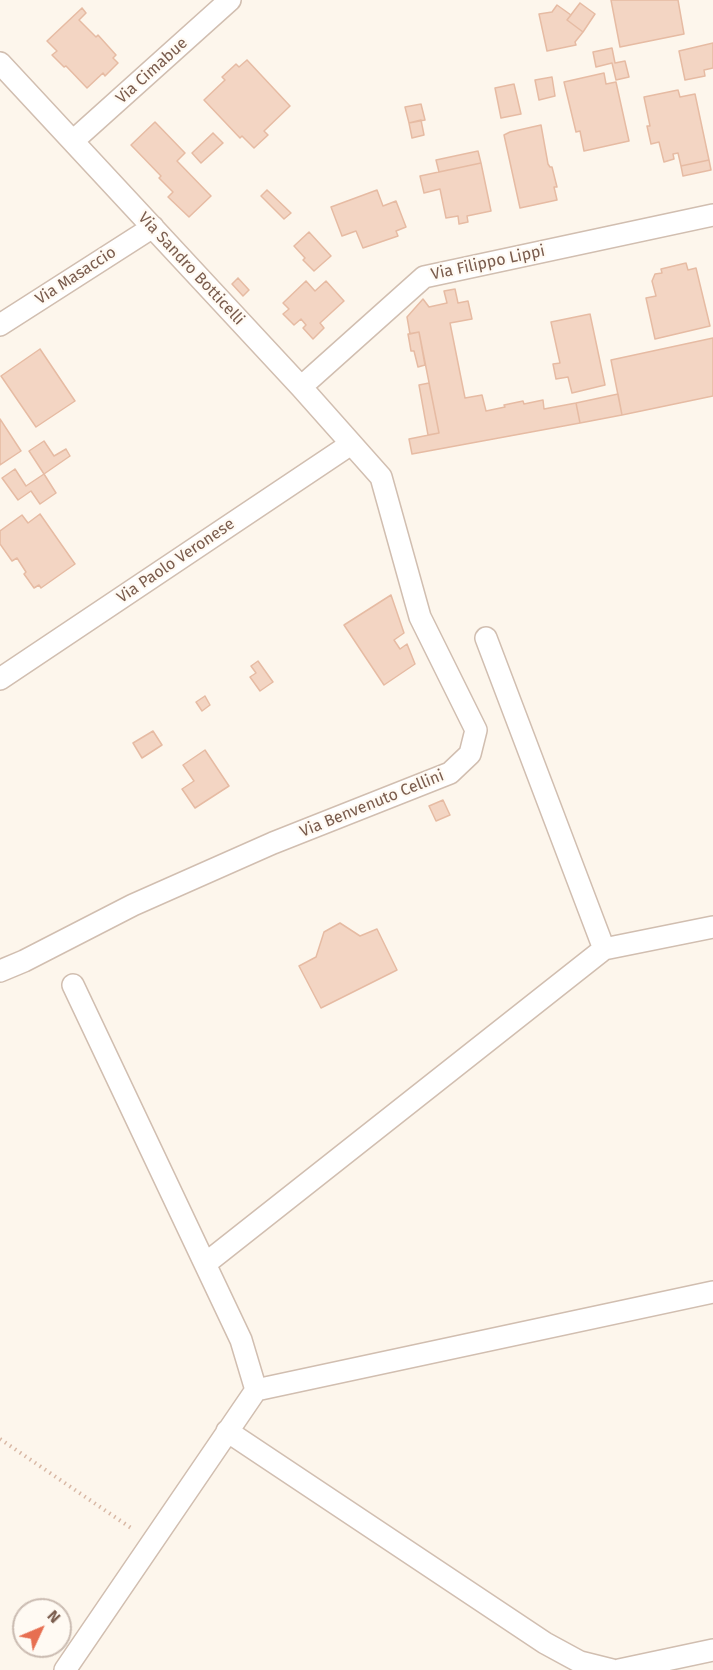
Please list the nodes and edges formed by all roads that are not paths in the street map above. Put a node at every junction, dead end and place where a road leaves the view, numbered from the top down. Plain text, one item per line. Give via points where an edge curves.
1 (230, 0) edge
2 (0, 63) edge
3 (73, 141) junction
4 (713, 215) edge
5 (153, 227) junction
6 (0, 325) edge
7 (301, 387) junction
8 (351, 444) junction
9 (381, 477) joint
10 (486, 638) dead end
11 (0, 679) edge
12 (713, 927) edge
13 (604, 949) junction
14 (0, 971) edge
15 (73, 985) dead end
16 (205, 1264) junction
17 (713, 1292) edge
18 (255, 1390) junction
19 (228, 1431) junction
20 (713, 1650) edge
21 (65, 1670) edge
22 (612, 1670) edge
23 (619, 1670) edge

1 - 3 street, Via Cimabue
2 - 3 street, Via Sandro Botticelli
3 - 5 street, Via Sandro Botticelli
4 - 7 street, Via Filippo Lippi via 424,277
5 - 6 street, Via Masaccio
5 - 7 street, Via Sandro Botticelli
7 - 8 street, Via Sandro Botticelli
8 - 9 street, Via Sandro Botticelli
8 - 11 street, Via Paolo Veronese
9 - 14 street, Via Benvenuto Cellini via 420,617 476,729 470,754 450,773 273,843 133,905
10 - 13 street
12 - 13 street
13 - 16 street
15 - 16 street
16 - 18 street via 241,1340
17 - 18 street
18 - 19 street
19 - 21 street
19 - 22 street via 545,1643 580,1662
20 - 23 street

